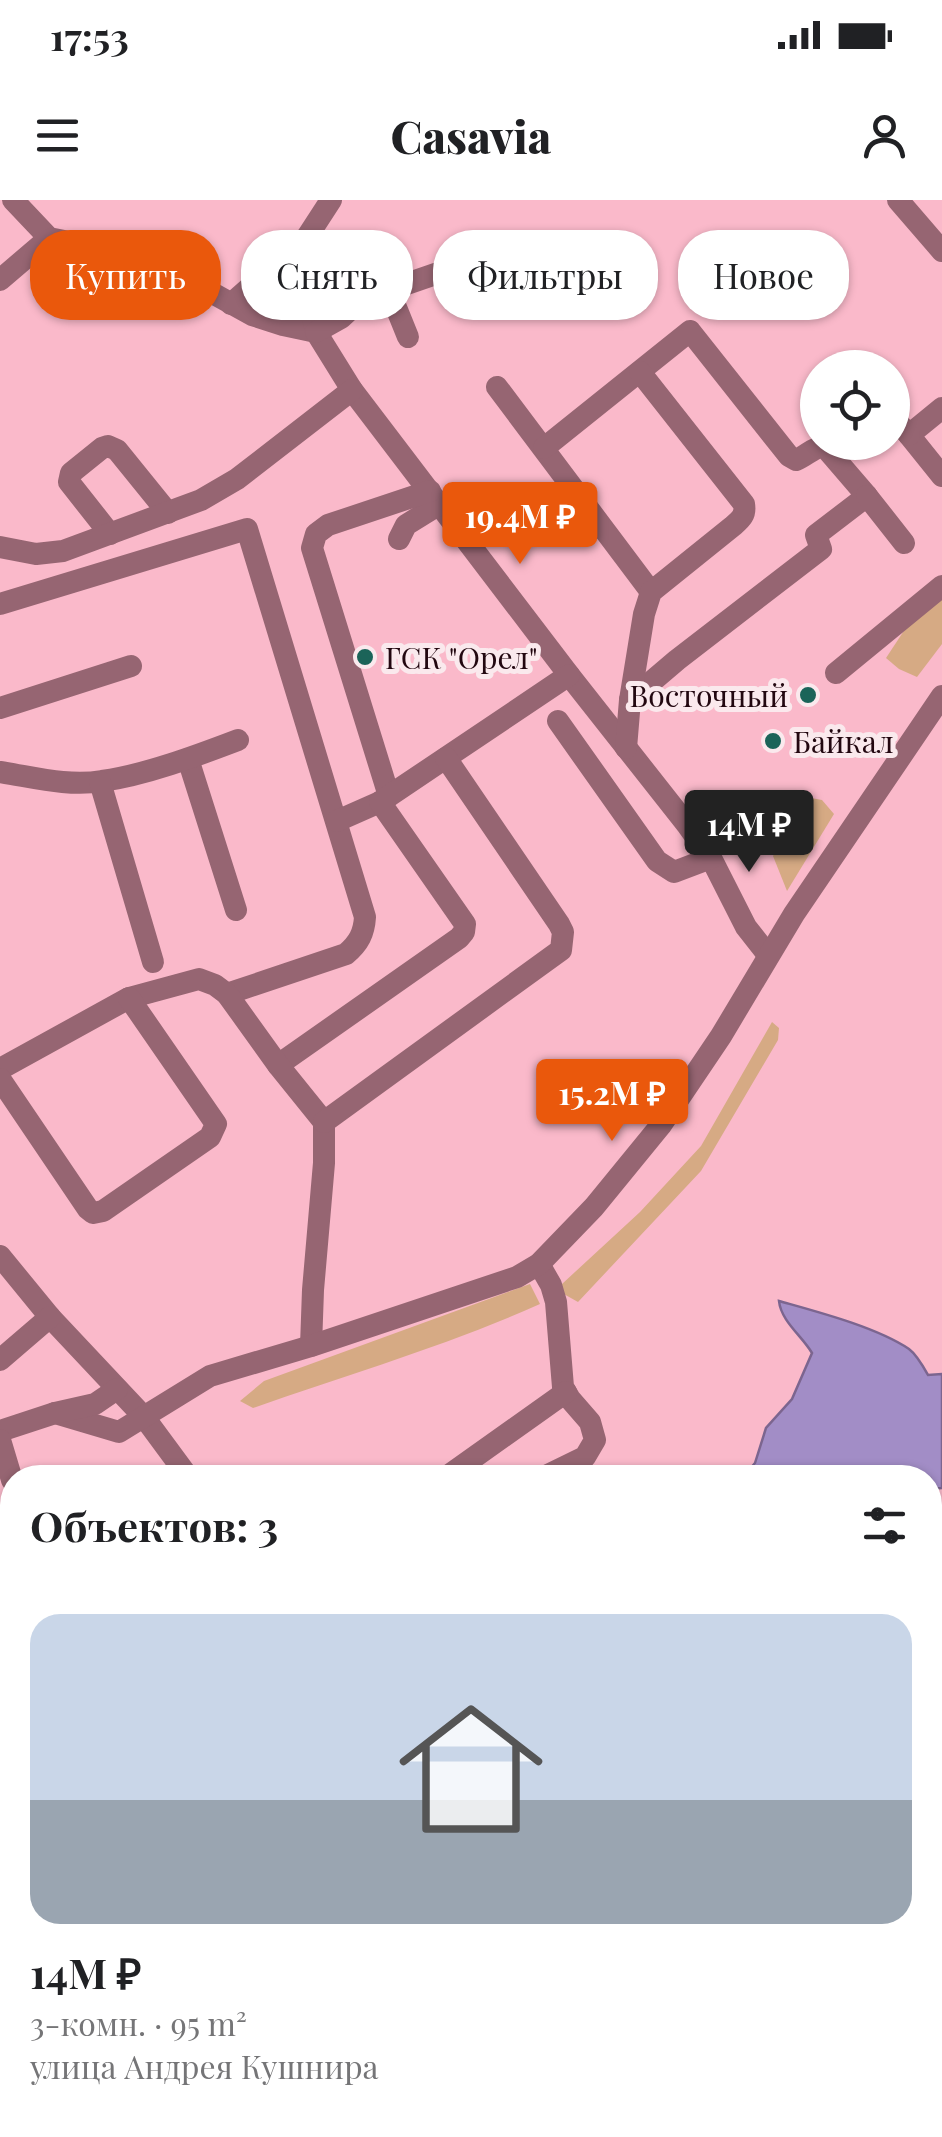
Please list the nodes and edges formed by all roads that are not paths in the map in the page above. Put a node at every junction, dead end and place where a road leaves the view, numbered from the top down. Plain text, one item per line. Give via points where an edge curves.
1 (13, 200) edge
2 (331, 200) edge
3 (898, 200) edge
4 (41, 230) edge
5 (312, 230) edge
6 (940, 244) edge
7 (30, 254) edge
8 (0, 280) edge
9 (241, 294) edge
10 (221, 299) edge
11 (230, 304) junction
12 (313, 320) edge
13 (337, 320) edge
14 (401, 320) edge
15 (316, 332) junction
16 (408, 337) dead end
17 (640, 372) junction
18 (497, 387) dead end
19 (352, 390) junction
20 (942, 408) edge
21 (910, 434) edge
22 (910, 438) edge
23 (544, 448) junction
24 (942, 476) edge
25 (867, 496) junction
26 (435, 497) junction
27 (168, 513) junction
28 (110, 534) junction
29 (399, 539) dead end
30 (904, 543) dead end
31 (0, 547) edge
32 (942, 586) edge
33 (651, 592) junction
34 (0, 604) edge
35 (131, 666) dead end
36 (836, 672) dead end
37 (568, 675) junction
38 (942, 696) edge
39 (630, 700) junction
40 (0, 708) edge
41 (558, 722) dead end
42 (238, 740) dead end
43 (626, 748) junction
44 (446, 758) junction
45 (188, 759) junction
46 (0, 772) edge
47 (100, 782) junction
48 (385, 799) junction
49 (337, 821) junction
50 (710, 858) junction
51 (236, 910) dead end
52 (768, 955) junction
53 (153, 962) dead end
54 (227, 994) junction
55 (130, 998) junction
56 (278, 1065) junction
57 (0, 1069) edge
58 (0, 1080) edge
59 (324, 1122) junction
60 (0, 1256) edge
61 (539, 1264) junction
62 (50, 1317) junction
63 (311, 1346) junction
64 (0, 1360) edge
65 (117, 1388) junction
66 (566, 1392) junction
67 (55, 1413) junction
68 (144, 1417) junction
69 (0, 1431) edge
70 (0, 1440) edge
71 (8, 1465) edge
72 (179, 1465) edge
73 (463, 1465) edge
74 (567, 1465) edge

1 - 4 street
2 - 5 street
3 - 6 street
7 - 8 street
9 - 11 street
10 - 11 street
11 - 15 street
12 - 15 street
13 - 15 street
14 - 16 street
15 - 19 street
17 - 23 street
17 - 25 street via 690,331 788,456 796,460 824,446
17 - 33 street via 745,511
18 - 23 street
19 - 26 street
19 - 27 street via 228,486
20 - 21 street
22 - 24 street
23 - 33 street
25 - 30 street
25 - 39 street via 816,535 821,549
26 - 29 street
26 - 37 street
26 - 48 street via 328,525 312,548
27 - 28 street
27 - 28 street via 117,450 102,448 69,478
28 - 31 street via 44,554
32 - 36 street
33 - 39 street
34 - 49 street via 247,529
35 - 40 street
37 - 43 street
37 - 44 street
38 - 52 street
39 - 43 street
41 - 50 street via 657,861 674,872
42 - 45 street
43 - 50 street
44 - 48 street
44 - 59 street via 559,924 561,950
45 - 47 street
45 - 51 street
46 - 47 street
47 - 53 street
48 - 49 street
48 - 56 street via 466,924 464,932
49 - 54 street via 365,916 355,947
50 - 52 street
52 - 61 street via 661,1125
54 - 55 street via 199,978
54 - 56 street
55 - 57 street
55 - 58 street via 216,1124 210,1137 103,1211 88,1208
56 - 59 street
59 - 63 street
60 - 62 street
61 - 63 street
61 - 66 street via 556,1302
62 - 64 street
62 - 65 street
63 - 68 street via 210,1376
65 - 67 street via 95,1404
65 - 68 street
66 - 73 street
66 - 74 street via 590,1422 595,1440 585,1456
67 - 68 street via 120,1432
67 - 69 street
68 - 72 street
70 - 71 street

